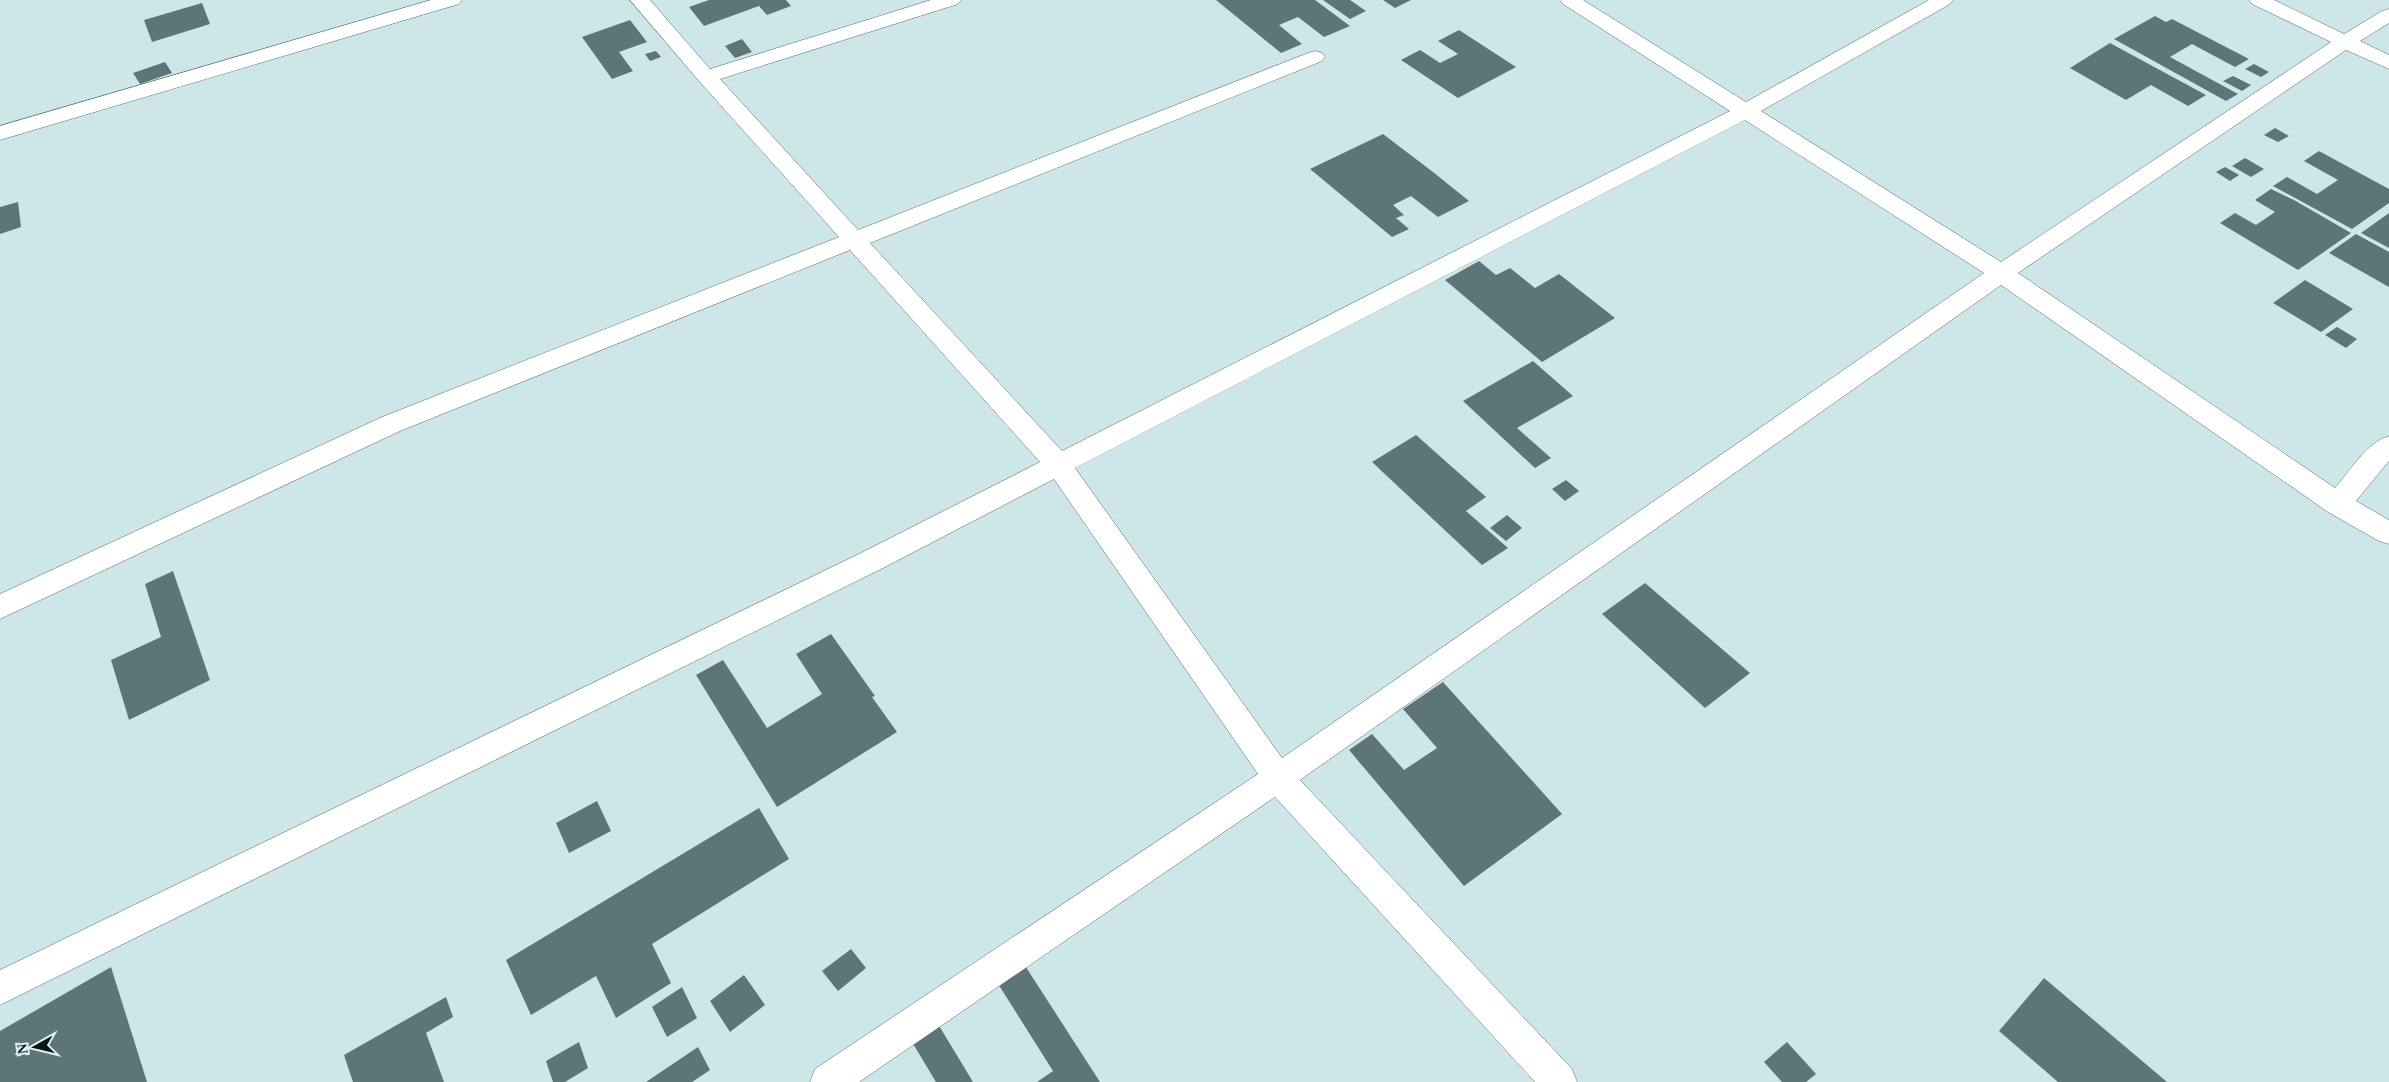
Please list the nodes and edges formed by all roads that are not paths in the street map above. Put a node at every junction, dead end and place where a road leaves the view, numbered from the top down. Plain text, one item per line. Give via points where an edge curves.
1 (452, 0) edge
2 (640, 0) edge
3 (951, 0) edge
4 (1570, 0) edge
5 (1943, 0) edge
6 (2259, 0) edge
7 (2389, 15) edge
8 (2345, 42) junction
9 (1316, 57) dead end
10 (2389, 63) edge
11 (706, 77) junction
12 (1744, 112) junction
13 (0, 133) edge
14 (853, 240) junction
15 (2001, 273) junction
16 (2389, 446) edge
17 (1058, 464) junction
18 (2338, 504) junction
19 (2389, 533) edge
20 (0, 607) edge
21 (1278, 778) junction
22 (0, 988) edge
23 (828, 1082) edge
24 (1559, 1082) edge

1 - 13 street
2 - 11 street
3 - 11 street
4 - 12 street
5 - 12 street
6 - 8 street
7 - 8 street
8 - 10 street
8 - 15 street
9 - 14 street
11 - 14 street
12 - 15 street
12 - 17 street
14 - 17 street
14 - 20 street via 391,424
15 - 18 street
15 - 21 street
16 - 18 street
17 - 21 street
17 - 22 street via 872,560
18 - 19 street
21 - 23 street
21 - 24 street

